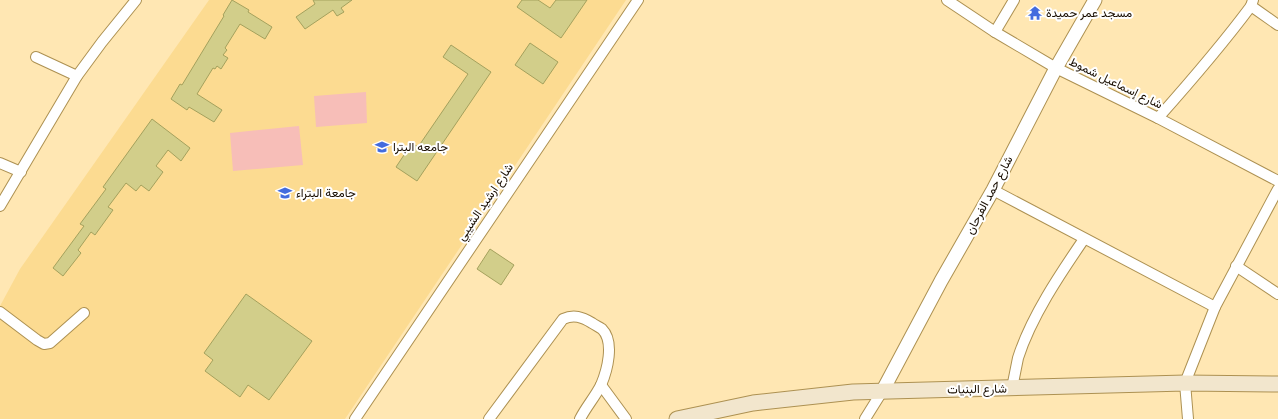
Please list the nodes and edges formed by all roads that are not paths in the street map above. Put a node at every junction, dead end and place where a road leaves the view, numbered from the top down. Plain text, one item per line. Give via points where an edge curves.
1 (136, 0) edge
2 (638, 0) edge
3 (947, 0) edge
4 (1014, 0) edge
5 (1095, 0) edge
6 (1252, 3) edge
7 (1278, 25) edge
8 (995, 32) junction
9 (36, 57) dead end
10 (1056, 68) junction
11 (77, 76) junction
12 (1158, 118) junction
13 (0, 163) edge
14 (21, 172) junction
15 (1278, 181) edge
16 (1278, 189) edge
17 (993, 190) junction
18 (0, 206) edge
19 (1084, 238) junction
20 (1236, 266) junction
21 (1278, 294) edge
22 (1215, 307) junction
23 (0, 312) edge
24 (84, 314) dead end
25 (1185, 383) junction
26 (1278, 384) edge
27 (601, 385) junction
28 (1012, 388) junction
29 (883, 390) junction
30 (355, 419) edge
31 (489, 419) edge
32 (580, 419) edge
33 (626, 419) edge
34 (677, 419) edge
35 (865, 419) edge
36 (1188, 419) edge

1 - 11 street
2 - 30 street, شارع ارشيد الشيبي
3 - 8 street, شارع إسماعيل شموط
4 - 8 street
5 - 10 street, شارع حمد الفرحان
6 - 7 street
6 - 12 street via 1186,87
8 - 10 street, شارع إسماعيل شموط
9 - 11 street
10 - 12 street, شارع إسماعيل شموط
10 - 17 street, شارع حمد الفرحان
11 - 14 street
12 - 15 street, شارع إسماعيل شموط
13 - 14 street
14 - 18 street
16 - 20 street
17 - 19 street
17 - 29 street, شارع حمد الفرحان
19 - 22 street
19 - 28 street via 1056,279 1027,335 1018,358
20 - 21 street
20 - 22 street
22 - 25 street
23 - 24 street via 44,344
25 - 26 main road, شارع البنيات
25 - 28 main road, شارع البنيات
25 - 36 street
27 - 31 street via 609,353 609,342 605,333 582,317 569,316 563,319
27 - 32 street
27 - 33 street
28 - 29 main road, شارع البنيات
29 - 34 main road, شارع البنيات via 753,403
29 - 35 street

